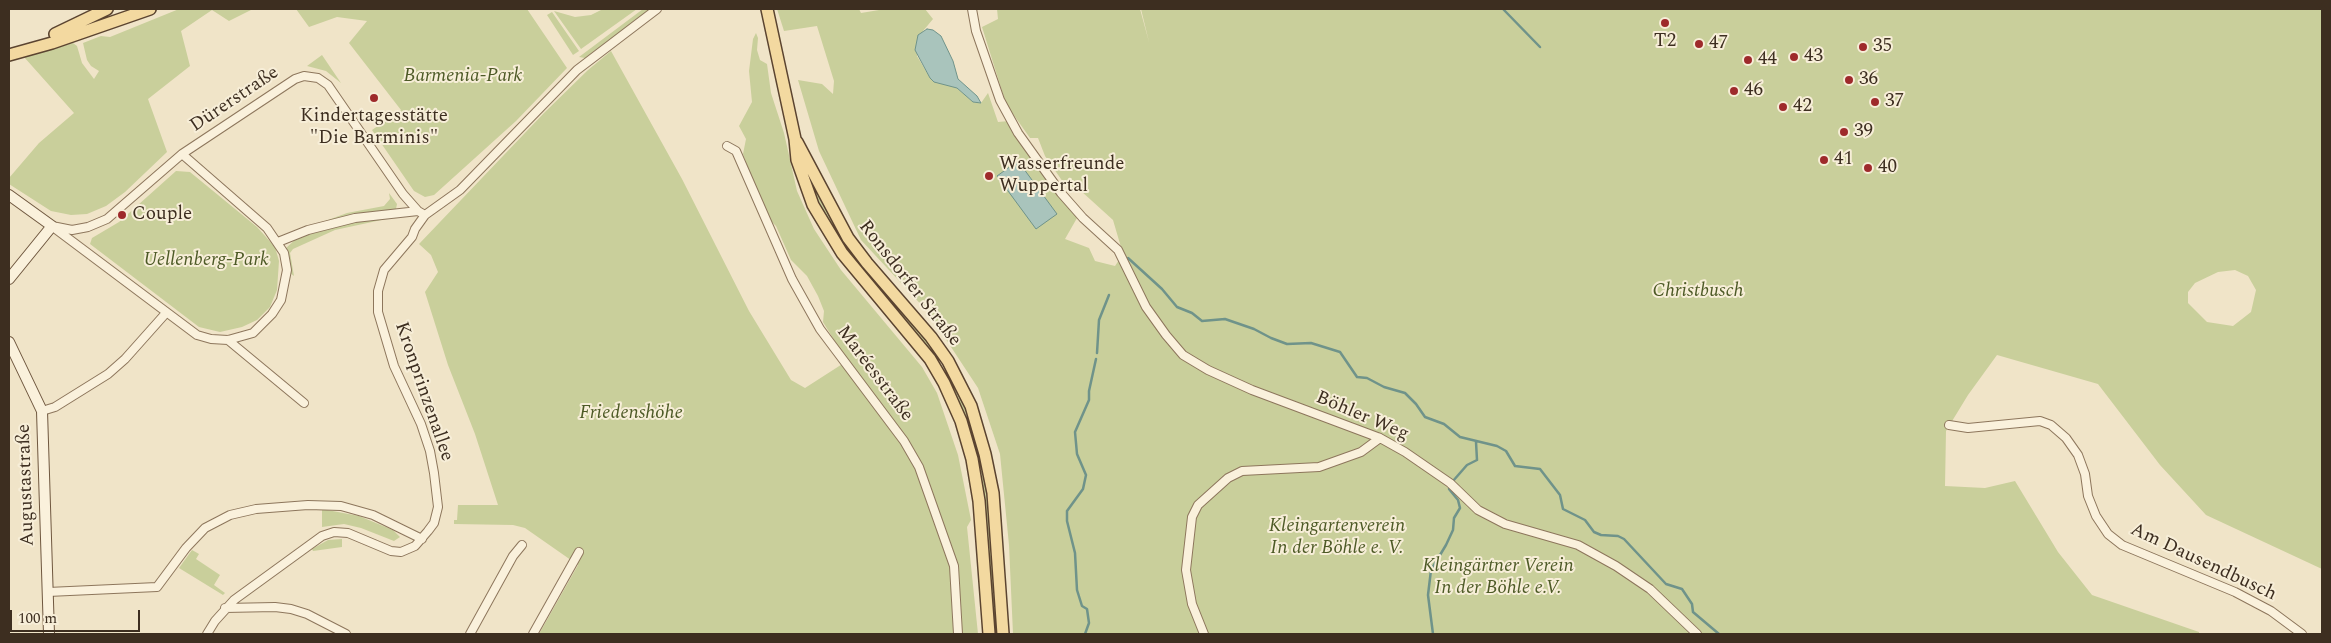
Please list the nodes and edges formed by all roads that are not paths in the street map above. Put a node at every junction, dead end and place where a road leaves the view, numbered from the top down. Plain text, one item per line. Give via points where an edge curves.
1 (107, 9) edge
2 (150, 9) edge
3 (657, 9) edge
4 (759, 9) edge
5 (767, 9) edge
6 (972, 9) edge
7 (769, 24) junction
8 (9, 50) edge
9 (9, 54) edge
10 (794, 139) junction
11 (727, 146) dead end
12 (182, 154) junction
13 (9, 195) edge
14 (418, 211) junction
15 (425, 215) junction
16 (52, 226) junction
17 (278, 242) junction
18 (9, 279) edge
19 (166, 314) junction
20 (228, 340) junction
21 (9, 342) edge
22 (304, 403) dead end
23 (42, 410) junction
24 (1949, 425) dead end
25 (1380, 438) junction
26 (422, 539) junction
27 (522, 545) dead end
28 (579, 552) dead end
29 (48, 592) junction
30 (225, 608) junction
31 (49, 634) edge
32 (208, 634) edge
33 (346, 634) edge
34 (470, 634) edge
35 (533, 634) edge
36 (958, 634) edge
37 (989, 634) edge
38 (1003, 634) edge
39 (1204, 634) edge
40 (1697, 634) edge
41 (2302, 634) edge

1 - 8 main road via 76,25
2 - 9 main road via 52,43
3 - 15 street via 577,70 460,190
4 - 7 main road, Ronsdorfer Straße
5 - 7 main road, Ronsdorfer Straße
6 - 25 street, Böhler Weg via 976,31 1000,100 1018,133 1061,193 1118,250 1146,307 1183,355 1252,390
7 - 10 main road, Ronsdorfer Straße
10 - 37 main road, Ronsdorfer Straße via 800,175 827,231 859,276 930,359 961,421 979,501
10 - 38 main road, Ronsdorfer Straße via 848,238 932,337 970,406 986,454 995,506
11 - 36 street, Maréesstraße via 736,151 792,279 820,329 919,466 954,566
12 - 14 street, Dürerstraße via 295,79 312,76 328,85
12 - 16 street, Dürerstraße via 107,219 72,230
12 - 17 street via 267,228
13 - 16 street
14 - 15 street, Dürerstraße
14 - 17 street via 355,218 308,230
15 - 26 street, Kronprinzenallee via 384,270 378,302 394,366 421,424 433,466 438,507 434,523
16 - 18 street
16 - 19 street
17 - 20 street via 287,270 281,300 253,333
19 - 20 street via 197,335
19 - 23 street via 108,374 55,407
20 - 22 street
21 - 23 street, Augustastraße
23 - 29 street, Augustastraße
24 - 41 street, Am Dausendbusch via 1968,428 2040,421 2051,425 2078,455 2088,496 2108,534 2122,545 2272,611
25 - 39 street via 1361,452 1319,466 1300,470 1242,471 1228,478 1198,505 1192,517 1186,570 1192,604
25 - 40 street, Böhler Weg via 1450,483 1478,510 1505,524 1578,545 1616,566 1650,589
26 - 29 street via 372,515 341,506 256,509 230,516 205,528 157,587
26 - 30 street, Kronprinzenallee via 401,552 348,533 334,532 322,536
27 - 34 street via 512,556
28 - 35 street
29 - 31 street, Augustastraße
30 - 32 street, Kronprinzenallee
30 - 33 street via 275,607 291,610 307,614

